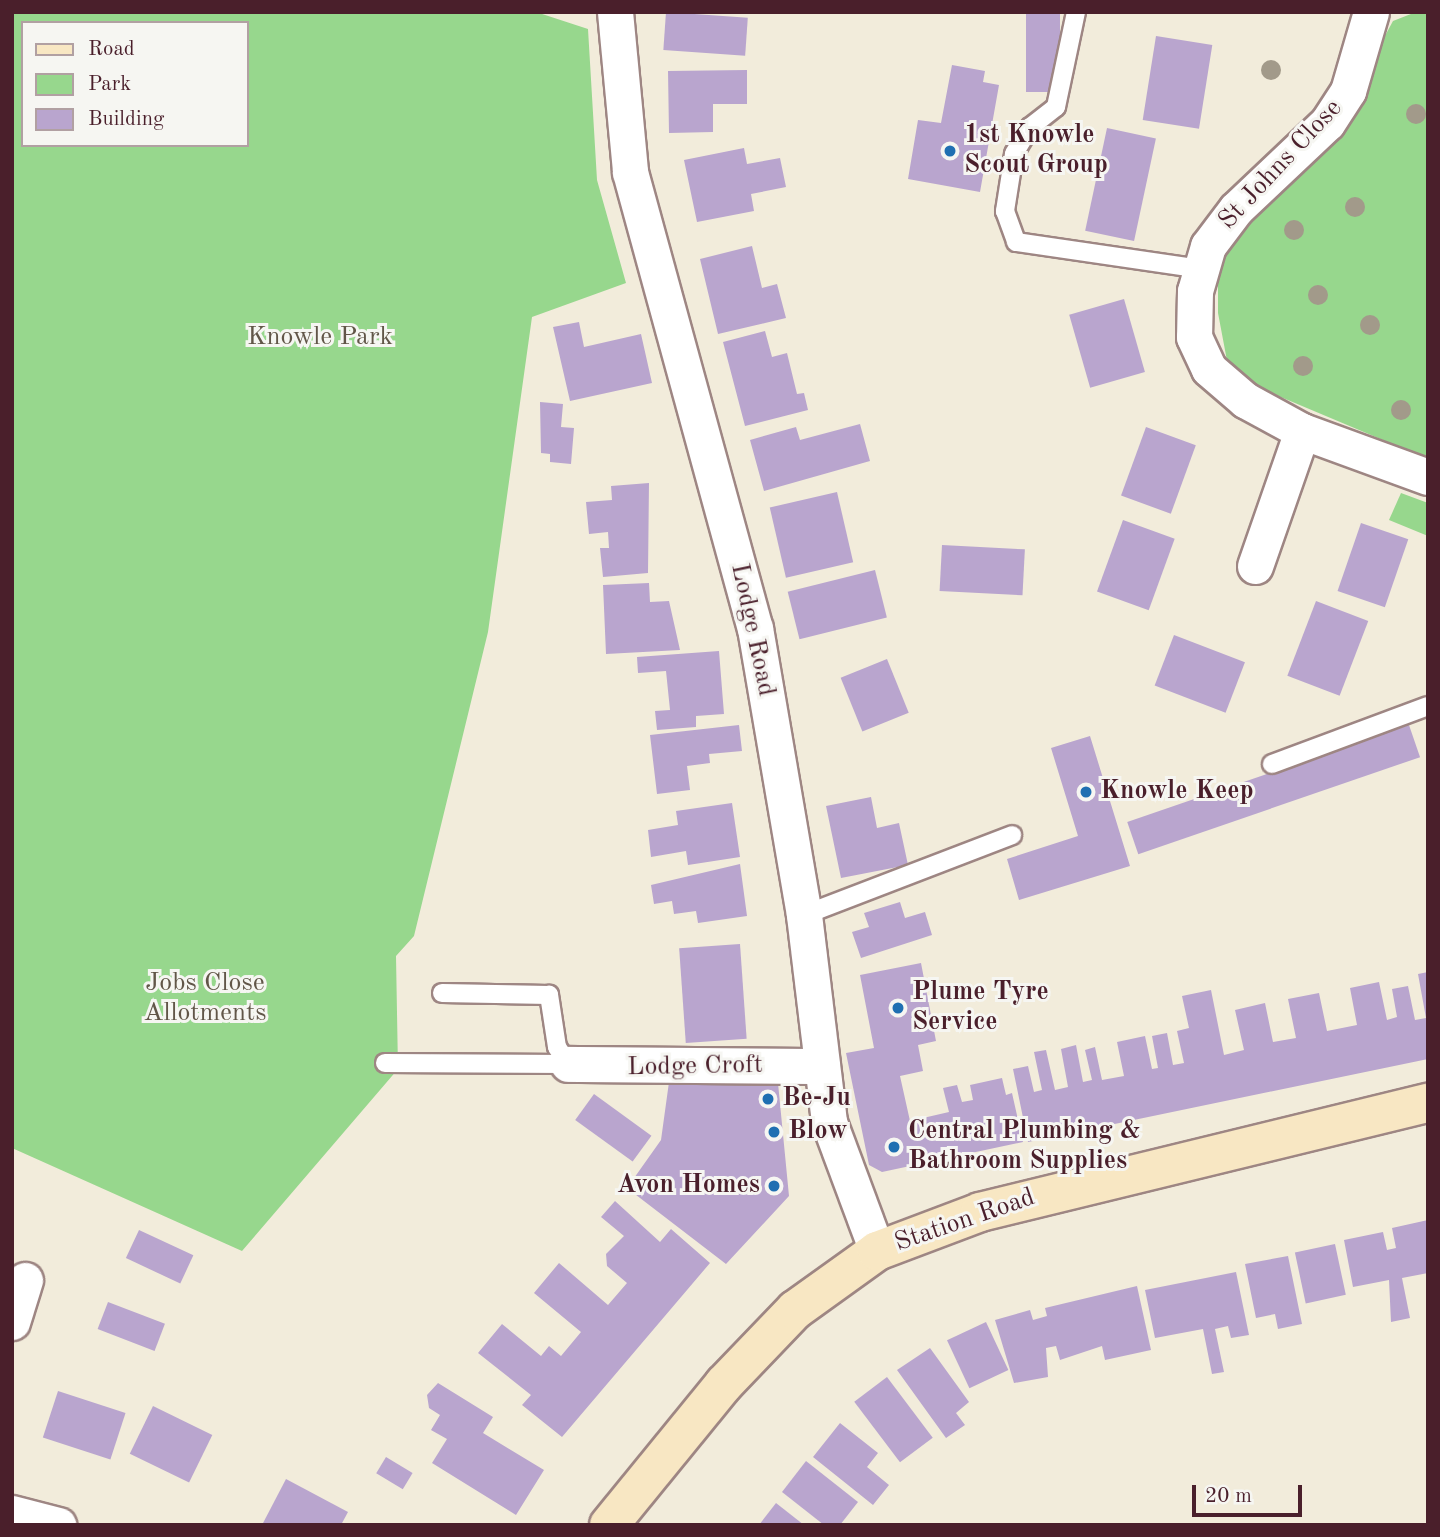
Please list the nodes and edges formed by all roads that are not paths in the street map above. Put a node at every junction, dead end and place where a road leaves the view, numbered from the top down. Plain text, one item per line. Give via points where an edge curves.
1 (615, 12) edge
2 (1076, 12) edge
3 (1371, 12) edge
4 (1200, 269) junction
5 (1303, 431) junction
6 (1428, 477) edge
7 (1255, 566) dead end
8 (1428, 706) edge
9 (1272, 764) dead end
10 (1012, 835) dead end
11 (804, 915) junction
12 (442, 993) dead end
13 (385, 1063) dead end
14 (568, 1064) junction
15 (822, 1066) junction
16 (1428, 1103) edge
17 (877, 1251) junction
18 (25, 1280) dead end
19 (12, 1322) edge
20 (12, 1513) edge
21 (58, 1525) edge
22 (609, 1525) edge

1 - 11 street, Lodge Road via 630,172 755,628
2 - 4 lane via 1056,107 1030,127 1014,154 1005,211 1016,242
3 - 4 street, St Johns Close via 1348,91 1327,124 1236,209
4 - 5 street, St Johns Close via 1194,337 1209,369 1245,400
5 - 6 street, St Johns Close
5 - 7 street
8 - 9 lane
10 - 11 lane
11 - 15 street, Lodge Road
12 - 14 lane via 549,995 557,1047
13 - 14 lane
14 - 15 street, Lodge Croft
15 - 17 street, Lodge Road via 830,1122
16 - 17 main road, Station Road via 979,1212
17 - 22 main road, Station Road via 795,1310 724,1384
18 - 19 street
20 - 21 street

